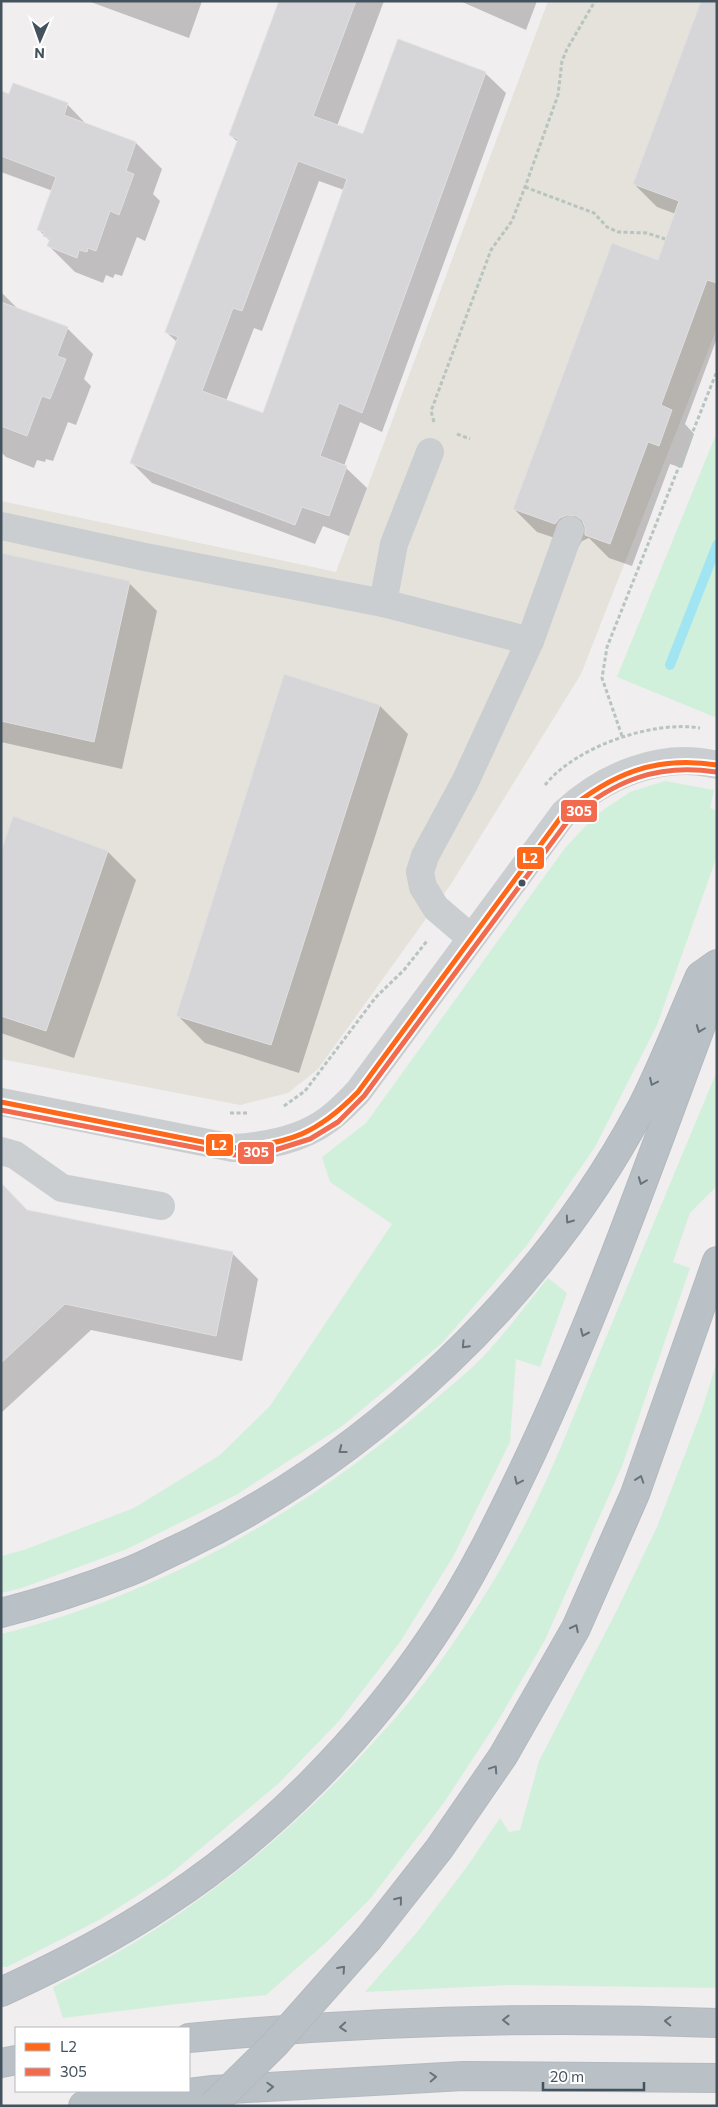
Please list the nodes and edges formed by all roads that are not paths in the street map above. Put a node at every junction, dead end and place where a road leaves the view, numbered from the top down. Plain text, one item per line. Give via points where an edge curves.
1 (430, 452) dead end
2 (1, 526) edge
3 (570, 530) dead end
4 (383, 603) junction
5 (530, 640) junction
6 (717, 765) edge
7 (471, 938) junction
8 (717, 964) edge
9 (717, 983) edge
10 (1, 1102) edge
11 (1, 1151) edge
12 (162, 1206) dead end
13 (717, 1261) edge
14 (1, 1613) edge
15 (1, 1992) edge
16 (717, 2023) edge
17 (190, 2038) edge
18 (15, 2060) edge
19 (1, 2063) edge
20 (717, 2078) edge
21 (83, 2106) edge
22 (212, 2106) edge

1 - 4 street via 394,544
2 - 4 street
3 - 5 street
4 - 5 street
5 - 7 street via 420,872 423,887 436,908
6 - 7 street via 672,762 636,769 608,780 581,797 564,813
7 - 10 street via 358,1092 329,1120 295,1137 265,1146 233,1148
8 -> 14 highway via 700,976 642,1107 599,1179 508,1299 410,1397 275,1497 210,1533 130,1571 44,1602
9 -> 15 highway via 588,1326 508,1502 433,1636 357,1733 313,1781 258,1832 167,1902 93,1948
11 - 12 street via 15,1156 62,1188
22 -> 13 highway, bridge via 275,2044 369,1938 439,1849 503,1756 576,1628 635,1494
16 -> 17 highway via 620,2019 454,2020
18 - 19 highway
21 -> 20 highway via 213,2090 463,2076

